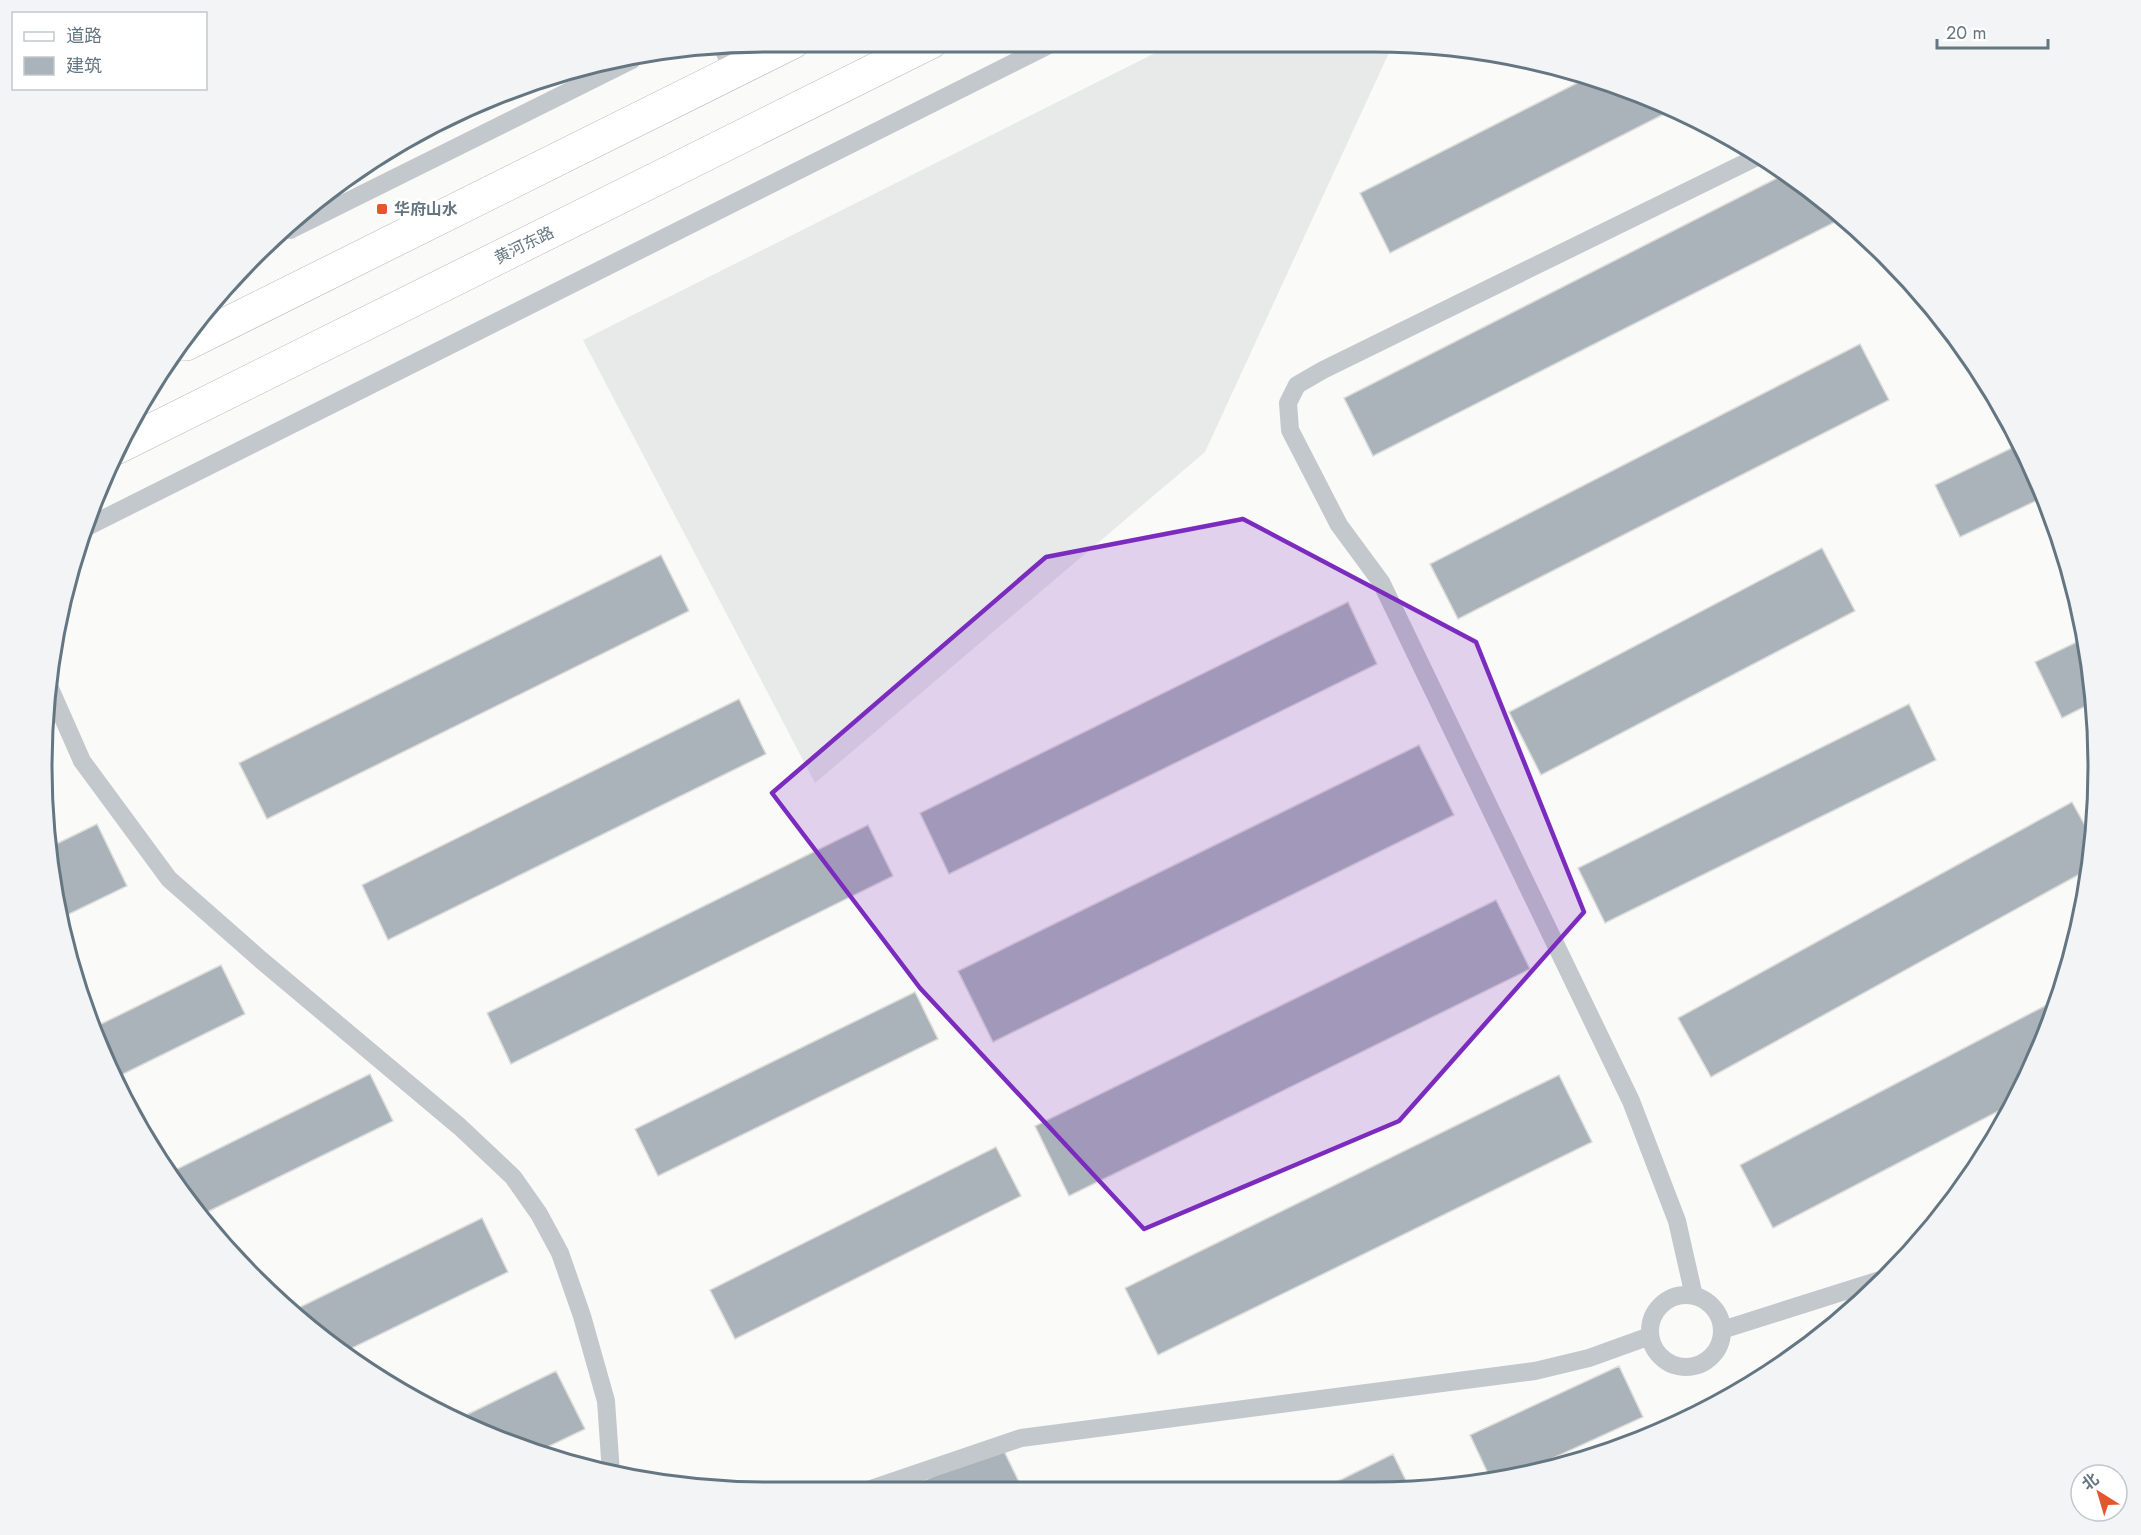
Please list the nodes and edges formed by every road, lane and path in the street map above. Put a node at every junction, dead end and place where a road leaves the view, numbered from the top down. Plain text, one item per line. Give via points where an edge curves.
1 (911, 52) edge
2 (1035, 52) edge
3 (755, 53) edge
4 (728, 60) edge
5 (612, 70) edge
6 (1751, 160) edge
7 (305, 223) edge
8 (195, 339) edge
9 (132, 440) edge
10 (96, 522) edge
11 (56, 702) edge
12 (1867, 1284) edge
13 (1694, 1296) junction
14 (1722, 1330) junction
15 (1650, 1336) junction
16 (610, 1465) edge
17 (891, 1482) edge

1 - 9 main road, 黄河东路
2 - 10 lane
3 - 4 main road
4 - 8 main road
5 - 7 lane
6 - 13 lane via 1323,370 1298,385 1288,403 1290,430 1339,525 1381,582 1631,1101 1677,1221
11 - 16 lane via 82,761 169,879 460,1127 520,1186 560,1253 582,1316 606,1401
12 - 14 lane
13 - 14 lane via 1708,1302 1718,1314
13 - 15 lane via 1678,1295 1664,1302 1650,1323
14 - 15 lane via 1719,1345 1710,1358 1686,1367 1662,1358
15 - 17 lane via 1589,1358 1535,1371 1021,1438

